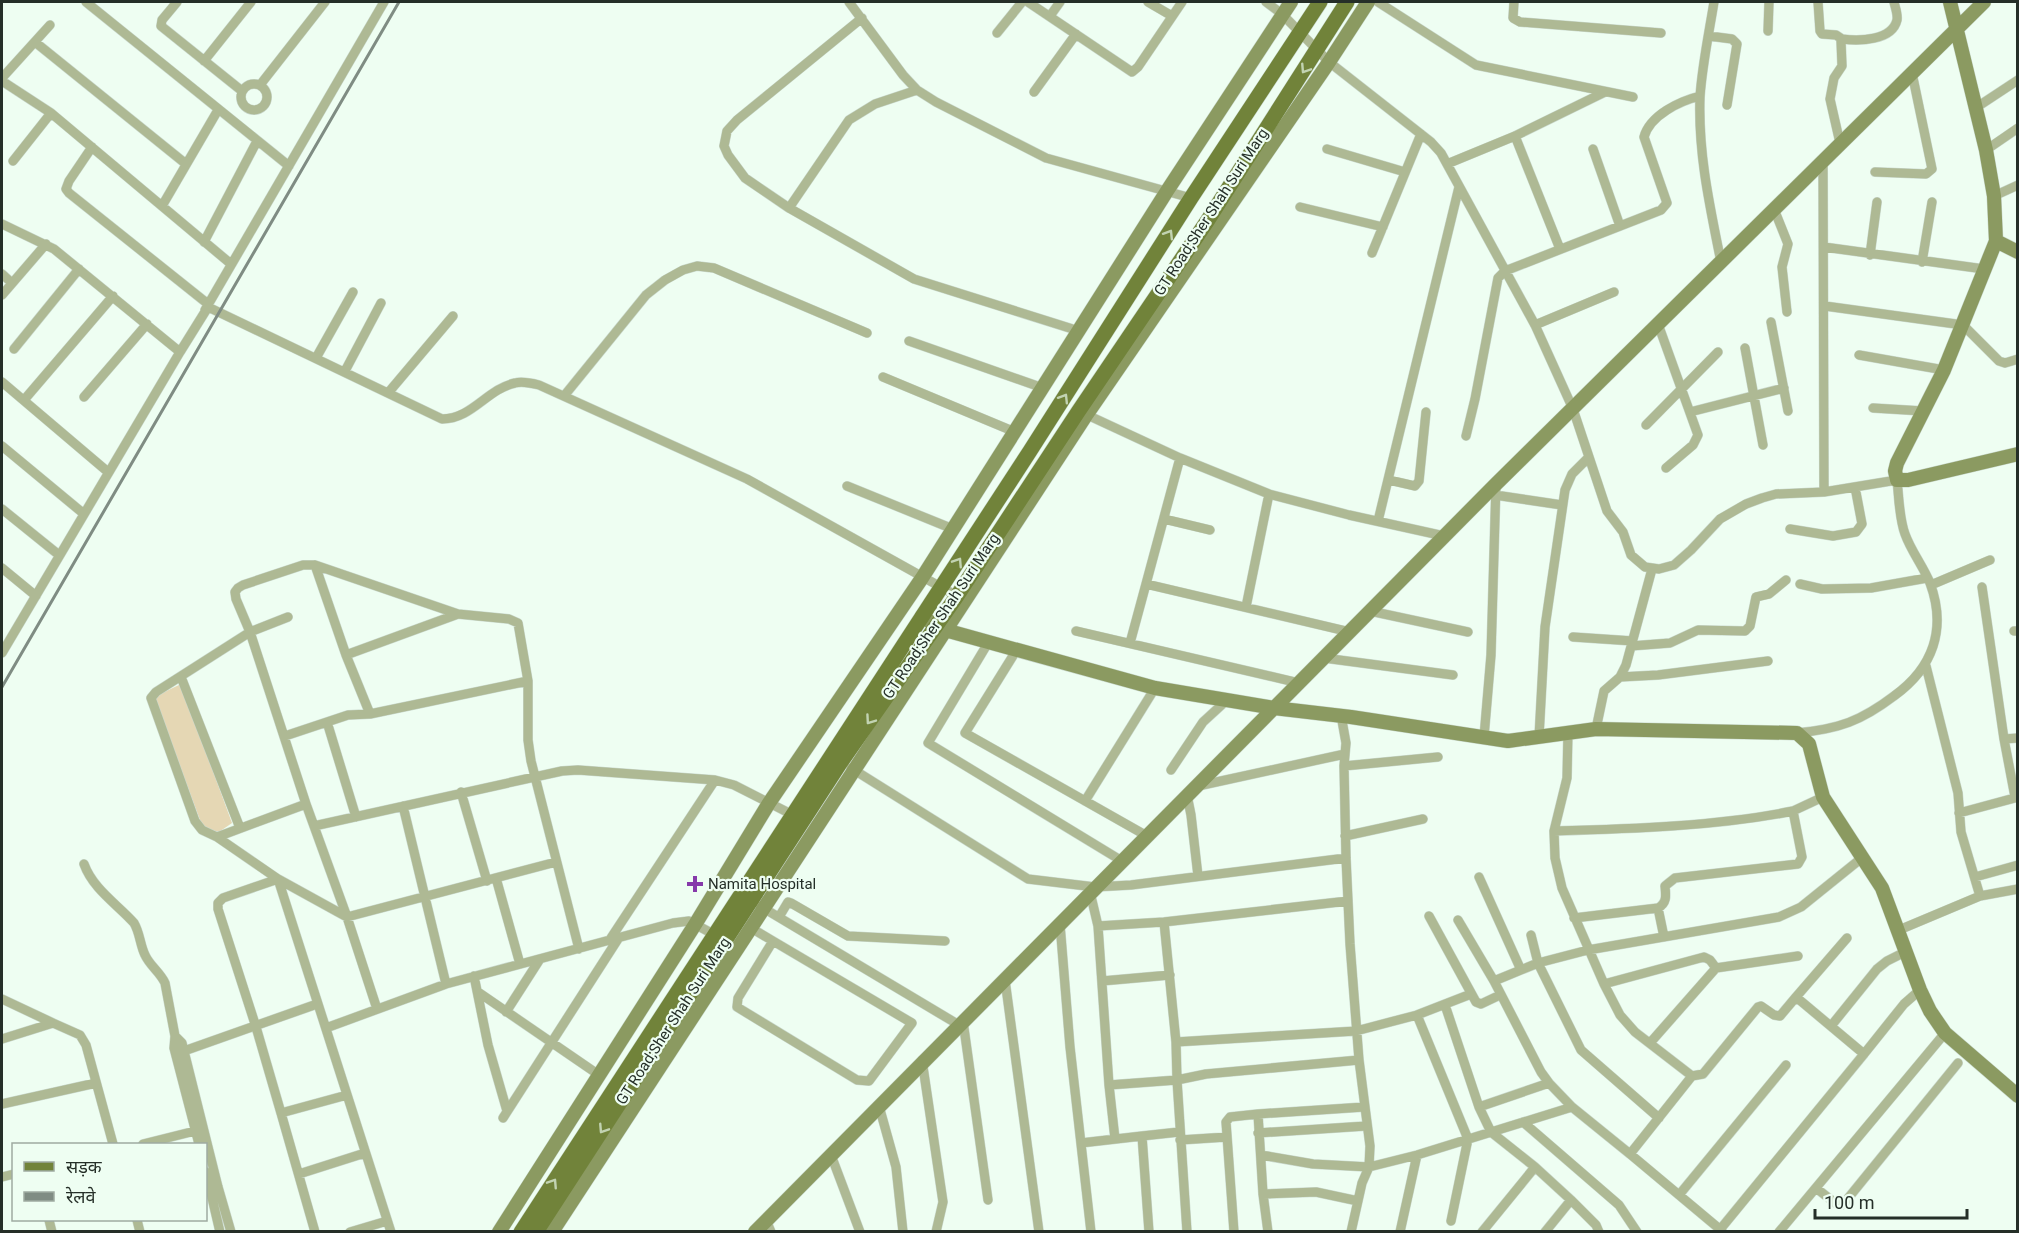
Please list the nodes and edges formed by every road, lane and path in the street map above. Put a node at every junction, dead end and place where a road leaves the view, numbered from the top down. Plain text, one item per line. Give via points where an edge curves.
1 (86, 2) edge
2 (177, 2) edge
3 (251, 2) edge
4 (325, 2) edge
5 (384, 2) edge
6 (849, 2) edge
7 (1022, 2) edge
8 (1028, 2) edge
9 (1060, 2) edge
10 (1148, 2) edge
11 (1182, 2) edge
12 (1266, 2) edge
13 (1291, 2) edge
14 (1320, 2) edge
15 (1347, 2) edge
16 (1368, 2) edge
17 (1378, 2) edge
18 (1514, 2) edge
19 (1714, 2) edge
20 (1769, 2) edge
21 (1818, 2) edge
22 (1894, 2) edge
23 (1950, 2) edge
24 (1984, 2) edge
25 (1282, 14) junction
26 (1050, 16) junction
27 (1172, 16) junction
28 (862, 18) junction
29 (50, 25) dead end
30 (1957, 29) junction
31 (1768, 31) dead end
32 (1300, 32) junction
33 (997, 33) dead end
34 (1661, 33) dead end
35 (1076, 34) junction
36 (1709, 36) junction
37 (1842, 39) junction
38 (34, 42) junction
39 (1317, 49) junction
40 (204, 61) junction
41 (1329, 62) junction
42 (1912, 73) junction
43 (2, 80) edge
44 (2018, 80) edge
45 (260, 85) junction
46 (917, 90) junction
47 (242, 91) junction
48 (1034, 92) dead end
49 (1605, 92) junction
50 (1700, 96) junction
51 (1633, 97) dead end
52 (1727, 105) dead end
53 (1977, 106) junction
54 (218, 110) junction
55 (51, 113) junction
56 (2018, 128) edge
57 (1421, 134) junction
58 (1515, 136) junction
59 (257, 141) junction
60 (1840, 143) junction
61 (92, 147) junction
62 (1326, 148) dead end
63 (1593, 149) dead end
64 (1986, 150) junction
65 (1823, 160) junction
66 (13, 161) dead end
67 (186, 164) junction
68 (1447, 164) junction
69 (289, 166) junction
70 (1406, 172) junction
71 (1875, 172) dead end
72 (2018, 185) edge
73 (1459, 187) junction
74 (1167, 191) junction
75 (1994, 196) junction
76 (1191, 198) junction
77 (1877, 202) dead end
78 (1932, 202) dead end
79 (162, 206) junction
80 (1300, 207) dead end
81 (789, 208) junction
82 (1774, 208) junction
83 (2, 224) edge
84 (1620, 226) junction
85 (1383, 227) junction
86 (1996, 241) junction
87 (204, 242) junction
88 (46, 244) junction
89 (1824, 247) junction
90 (1560, 249) junction
91 (2018, 252) edge
92 (1372, 253) dead end
93 (1870, 255) junction
94 (1721, 262) junction
95 (1922, 262) junction
96 (231, 264) junction
97 (79, 269) junction
98 (1984, 269) junction
99 (1505, 271) junction
100 (2, 274) edge
101 (12, 283) junction
102 (353, 292) dead end
103 (1614, 292) dead end
104 (2, 295) edge
105 (113, 296) junction
106 (381, 303) dead end
107 (1825, 306) junction
108 (206, 307) junction
109 (1787, 312) dead end
110 (453, 316) dead end
111 (1771, 322) dead end
112 (147, 324) junction
113 (1658, 324) junction
114 (1535, 325) junction
115 (1963, 325) junction
116 (1078, 331) junction
117 (867, 333) dead end
118 (909, 341) dead end
119 (1745, 348) dead end
120 (14, 349) dead end
121 (180, 352) junction
122 (1718, 352) dead end
123 (1858, 355) dead end
124 (316, 358) junction
125 (2018, 359) edge
126 (1944, 370) junction
127 (345, 371) junction
128 (883, 376) dead end
129 (2, 382) edge
130 (1043, 388) junction
131 (1784, 388) junction
132 (1682, 390) junction
133 (388, 393) junction
134 (84, 396) dead end
135 (564, 396) junction
136 (1754, 396) junction
137 (24, 400) junction
138 (1873, 408) dead end
139 (1573, 409) junction
140 (1788, 411) dead end
141 (1923, 411) junction
142 (1426, 412) dead end
143 (1690, 412) junction
144 (1082, 413) junction
145 (1646, 425) dead end
146 (1015, 432) junction
147 (1466, 436) dead end
148 (1763, 445) dead end
149 (2, 446) edge
150 (2018, 454) edge
151 (1180, 458) junction
152 (1588, 458) junction
153 (1666, 468) dead end
154 (108, 472) junction
155 (1389, 480) junction
156 (1897, 480) junction
157 (847, 486) dead end
158 (1855, 487) junction
159 (1496, 490) junction
160 (1824, 492) junction
161 (1269, 494) junction
162 (1562, 505) junction
163 (2, 509) edge
164 (84, 513) junction
165 (1164, 519) junction
166 (1378, 521) junction
167 (953, 529) junction
168 (1790, 529) dead end
169 (1210, 530) dead end
170 (1444, 536) junction
171 (59, 555) junction
172 (1990, 560) dead end
173 (315, 565) junction
174 (2, 568) edge
175 (1652, 569) junction
176 (922, 578) junction
177 (1786, 580) dead end
178 (1929, 582) junction
179 (1146, 584) junction
180 (1800, 584) dead end
181 (1982, 587) dead end
182 (941, 588) junction
183 (36, 596) junction
184 (957, 596) junction
185 (1246, 607) junction
186 (1370, 611) junction
187 (458, 614) junction
188 (922, 616) junction
189 (288, 617) dead end
190 (940, 628) junction
191 (1076, 631) dead end
192 (250, 632) junction
193 (1350, 632) junction
194 (1468, 632) dead end
195 (1573, 638) dead end
196 (988, 643) junction
197 (1130, 644) junction
198 (1632, 644) junction
199 (1017, 651) junction
200 (2, 653) edge
201 (346, 655) junction
202 (1324, 658) junction
203 (1768, 661) dead end
204 (1926, 666) junction
205 (1453, 675) dead end
206 (181, 677) junction
207 (1620, 677) junction
208 (528, 681) junction
209 (1299, 683) junction
210 (1155, 688) junction
211 (1227, 700) junction
212 (1274, 708) junction
213 (370, 714) junction
214 (1341, 715) junction
215 (327, 722) junction
216 (1596, 729) junction
217 (1568, 732) junction
218 (1797, 733) junction
219 (285, 736) junction
220 (1539, 736) junction
221 (1484, 737) junction
222 (2018, 738) edge
223 (2004, 739) junction
224 (1345, 754) junction
225 (1438, 757) dead end
226 (847, 766) junction
227 (1344, 766) junction
228 (1171, 770) dead end
229 (534, 776) junction
230 (715, 780) junction
231 (1192, 790) junction
232 (461, 792) junction
233 (1823, 797) junction
234 (2016, 797) edge
235 (1084, 801) junction
236 (769, 803) junction
237 (306, 804) junction
238 (403, 806) junction
239 (1793, 811) junction
240 (1959, 813) junction
241 (793, 815) junction
242 (356, 817) junction
243 (1423, 819) dead end
244 (314, 826) junction
245 (240, 828) junction
246 (1554, 831) junction
247 (1147, 836) junction
248 (1345, 836) junction
249 (217, 837) junction
250 (1863, 857) junction
251 (1346, 858) junction
252 (1122, 861) junction
253 (556, 862) junction
254 (84, 864) dead end
255 (2018, 865) edge
256 (1198, 876) junction
257 (1479, 877) dead end
258 (1975, 877) junction
259 (278, 879) junction
260 (491, 879) junction
261 (2018, 889) edge
262 (1093, 890) junction
263 (1980, 896) junction
264 (424, 898) junction
265 (1348, 901) junction
266 (758, 905) junction
267 (1658, 908) junction
268 (1429, 915) dead end
269 (347, 917) junction
270 (779, 917) junction
271 (1574, 918) junction
272 (1458, 920) dead end
273 (1164, 922) junction
274 (696, 923) junction
275 (1060, 924) junction
276 (1098, 926) junction
277 (751, 928) junction
278 (1899, 930) junction
279 (837, 931) junction
280 (715, 935) junction
281 (1531, 935) dead end
282 (1664, 937) junction
283 (1847, 938) dead end
284 (613, 940) junction
285 (945, 940) dead end
286 (773, 941) junction
287 (827, 946) junction
288 (579, 949) junction
289 (1588, 950) junction
290 (1905, 952) junction
291 (1798, 956) dead end
292 (540, 959) junction
293 (1539, 963) junction
294 (520, 964) junction
295 (1716, 968) junction
296 (1521, 970) junction
297 (1170, 975) junction
298 (474, 976) junction
299 (1005, 980) junction
300 (1102, 981) junction
301 (1494, 981) junction
302 (446, 984) junction
303 (1604, 984) junction
304 (1920, 990) junction
305 (478, 993) junction
306 (1471, 994) junction
307 (1500, 995) junction
308 (1796, 997) junction
309 (2, 999) edge
310 (317, 1004) junction
311 (1445, 1005) junction
312 (377, 1009) junction
313 (506, 1012) junction
314 (1417, 1015) junction
315 (53, 1023) junction
316 (961, 1023) junction
317 (1832, 1026) junction
318 (256, 1027) junction
319 (326, 1028) junction
320 (1356, 1031) junction
321 (1945, 1033) junction
322 (175, 1036) junction
323 (2, 1039) edge
324 (1176, 1042) junction
325 (550, 1043) junction
326 (1650, 1043) junction
327 (184, 1051) junction
328 (1864, 1053) junction
329 (922, 1060) junction
330 (1359, 1060) junction
331 (1958, 1063) dead end
332 (1786, 1065) dead end
333 (599, 1075) junction
334 (1692, 1076) junction
335 (1177, 1080) junction
336 (96, 1083) junction
337 (1549, 1083) junction
338 (1109, 1085) junction
339 (347, 1095) junction
340 (2018, 1096) edge
341 (2, 1104) edge
342 (879, 1107) junction
343 (1364, 1107) junction
344 (1479, 1107) junction
345 (1572, 1107) junction
346 (281, 1113) junction
347 (1257, 1114) junction
348 (1659, 1118) junction
349 (1522, 1122) junction
350 (1366, 1126) junction
351 (195, 1131) junction
352 (1491, 1132) junction
353 (1258, 1133) junction
354 (1142, 1136) junction
355 (1180, 1136) junction
356 (1227, 1137) junction
357 (1115, 1139) junction
358 (1468, 1139) junction
359 (113, 1143) edge
360 (147, 1143) edge
361 (199, 1143) edge
362 (1081, 1143) junction
363 (366, 1153) junction
364 (1630, 1154) junction
365 (831, 1155) junction
366 (1260, 1155) junction
367 (1417, 1155) junction
368 (1369, 1167) junction
369 (1535, 1167) junction
370 (299, 1174) junction
371 (207, 1176) edge
372 (1816, 1188) junction
373 (1263, 1194) junction
374 (1679, 1195) junction
375 (988, 1200) dead end
376 (1571, 1200) junction
377 (1359, 1201) junction
378 (387, 1221) junction
379 (1451, 1221) dead end
380 (769, 1226) edge
381 (1720, 1231) edge
382 (220, 1232) edge
383 (231, 1232) edge
384 (315, 1232) edge
385 (350, 1232) edge
386 (391, 1232) edge
387 (500, 1232) edge
388 (521, 1232) edge
389 (536, 1232) edge
390 (552, 1232) edge
391 (754, 1232) edge
392 (860, 1232) edge
393 (903, 1232) edge
394 (936, 1232) edge
395 (1039, 1232) edge
396 (1091, 1232) edge
397 (1149, 1232) edge
398 (1187, 1232) edge
399 (1234, 1232) edge
400 (1268, 1232) edge
401 (1351, 1232) edge
402 (1400, 1232) edge
403 (1482, 1232) edge
404 (1545, 1232) edge
405 (1599, 1232) edge
406 (1637, 1232) edge
407 (1779, 1232) edge

1 - 54 street
2 - 40 street via 161,26
3 - 40 street
4 - 45 street
5 - 69 street
6 - 28 street
7 - 33 street
8 - 26 street
9 - 26 street
10 - 27 street
11 - 27 street
12 - 25 street
13 - 25 street
14 - 32 main road, GT Road;Sher Shah Suri Marg
15 - 39 main road, GT Road;Sher Shah Suri Marg
16 - 41 street
17 - 49 street via 1476,65
18 - 34 street via 1513,18 1520,22
19 - 36 street
20 - 31 street
21 - 37 street via 1820,32
22 - 37 street via 1896,23 1884,35
23 - 30 street
24 - 30 street
25 - 32 street
25 - 74 street
26 - 35 street
27 - 35 street via 1132,72
28 - 46 street
28 - 81 street via 727,131 724,146 734,165 745,178
29 - 38 street
30 - 42 street
30 - 53 street
32 - 39 street
32 - 76 main road, GT Road;Sher Shah Suri Marg
35 - 48 street
36 - 50 street
36 - 52 street via 1732,39 1737,44
37 - 60 street via 1842,66 1833,78 1830,99
38 - 43 street
38 - 67 street
39 - 41 street
39 -> 144 main road, GT Road;Sher Shah Suri Marg
40 - 47 street
41 - 57 street
41 - 144 street
42 - 60 street
42 - 71 street via 1932,169 1926,174
43 - 55 street
44 - 53 street
45 - 47 street via 252,83
45 - 47 street via 267,99 258,109 250,110 243,104
46 - 74 street via 1046,158
46 - 81 street via 875,104 849,120
49 - 51 street
49 - 58 street
50 - 84 street via 1672,108 1645,133 1667,203 1661,210
50 - 94 street via 1701,153
53 - 64 street
54 - 59 street
54 - 67 street
55 - 61 street
55 - 66 street
56 - 64 street
57 - 68 street
57 - 70 street
58 - 68 street
58 - 90 street
59 - 69 street
59 - 87 street
60 - 65 street
61 - 79 street
61 - 108 street via 66,189
62 - 70 street
63 - 84 street
64 - 75 street
65 - 82 street
65 - 89 street
67 - 79 street
68 - 73 street
69 - 96 street
70 - 85 street
72 - 75 street
73 - 99 street
73 - 155 street
74 - 76 street
74 - 116 street
75 - 86 street
182 -> 76 main road, GT Road;Sher Shah Suri Marg
77 - 93 street
78 - 95 street
79 - 87 street
80 - 85 street
81 - 116 street via 914,279
82 - 94 street
82 - 109 street via 1788,244 1782,267
83 - 88 street
84 - 90 street
85 - 92 street
86 - 91 street
86 - 98 street
87 - 96 street
88 - 97 street
88 - 101 street
89 - 93 street
89 - 107 street
90 - 99 street
93 - 95 street
94 - 113 street
95 - 98 street
96 - 108 street
97 - 105 street
97 - 120 street
98 - 115 street
99 - 114 street
99 - 147 street via 1498,278
100 - 101 street
101 - 104 street
102 - 124 street
103 - 114 street
105 - 112 street
105 - 137 street
106 - 127 street
107 - 115 street
107 - 160 street
108 - 121 street
108 - 124 street
110 - 133 street
111 - 131 street
112 - 121 street
112 - 134 street
113 - 132 street
113 - 139 street
114 - 139 street
115 - 125 street via 1998,361
115 - 126 street
116 - 130 street
117 - 135 street via 714,268 697,266 665,280 646,295
118 - 130 street
119 - 136 street
121 - 154 street
122 - 132 street
123 - 126 street
124 - 127 street
126 - 141 street
127 - 133 street
128 - 146 street
129 - 137 street
130 - 146 street
131 - 136 street
131 - 140 street
132 - 143 street
132 - 145 street
133 - 135 street via 431,415 449,419 515,382 539,385
135 - 176 street via 747,479
136 - 143 street
136 - 148 street
137 - 154 street
138 - 141 street
139 - 152 street
139 - 159 street
141 - 156 street via 1897,463
142 - 155 street via 1419,481 1415,486
143 - 153 street via 1697,438
144 - 151 street
144 - 184 main road, GT Road;Sher Shah Suri Marg
144 - 190 street
146 - 167 street
149 - 164 street
150 - 156 street
151 - 161 street
151 - 165 street
152 - 162 street via 1568,481
152 - 175 street via 1603,504 1623,532 1631,555
154 - 164 street
155 - 166 street
156 - 158 street
156 - 178 street via 1904,533
157 - 167 street
158 - 160 street
158 - 168 street via 1862,524 1856,532 1833,536
159 - 162 street
159 - 170 street
159 - 221 street via 1491,655
160 - 175 street via 1776,494 1746,504 1720,519 1674,565
161 - 166 street
161 - 185 street
162 - 220 street via 1545,627
163 - 171 street
164 - 171 street
165 - 169 street
165 - 179 street
166 - 170 street
167 - 176 street
170 - 186 street
171 - 183 street
172 - 178 street
173 - 187 street
173 - 192 street via 303,565 238,588 236,599
173 - 201 street
174 - 183 street
175 - 198 street
176 - 182 street
176 - 236 street
177 - 198 street via 1769,594 1756,597 1750,626 1745,631 1698,630 1670,643
178 - 180 street via 1865,589 1822,589
178 - 204 street via 1937,630
179 - 185 street
179 - 197 street
181 - 223 street
182 - 184 street
182 - 188 main road, GT Road;Sher Shah Suri Marg
183 - 200 street
184 - 190 main road, GT Road;Sher Shah Suri Marg
185 - 193 street
186 - 193 street
186 - 194 street
187 - 201 street
187 - 208 street via 514,620 520,627
188 - 190 street
188 - 241 main road, GT Road;Sher Shah Suri Marg
189 - 192 street
190 - 196 street
190 - 226 main road, GT Road;Sher Shah Suri Marg
191 - 197 street
192 - 206 street
192 - 219 street
193 - 202 street
195 - 198 street
196 - 199 street
196 - 252 street via 928,743
197 - 209 street
198 - 207 street
199 - 210 street
199 - 235 street via 965,734
201 - 213 street
202 - 205 street
202 - 209 street
203 - 207 street
204 - 218 street via 1901,692 1862,717 1828,730
204 - 240 street via 1958,793
206 - 245 street
206 - 249 street via 153,694 152,703 195,821 202,830
207 - 216 street via 1604,691
208 - 213 street
208 - 229 street via 528,740
209 - 212 street
210 - 211 street
210 - 235 street
211 - 212 street
211 - 228 street via 1203,722
212 - 214 street
212 - 231 street
213 - 215 street via 348,715
214 - 221 street
214 - 224 street
215 - 219 street
215 - 242 street
216 - 217 street
216 - 218 street
217 - 220 street
217 - 246 street via 1567,778
218 - 233 street via 1809,744
219 - 237 street
220 - 221 street via 1508,741
222 - 223 street
223 - 234 street
224 - 227 street
224 - 231 street
225 - 227 street
226 - 262 street via 1028,879
226 - 266 main road, GT Road;Sher Shah Suri Marg
227 - 248 street
229 - 230 street via 578,770
229 - 232 street
229 - 253 street
230 - 236 street
230 - 284 street
231 - 247 street
231 - 256 street
232 - 238 street
232 - 260 street
233 - 239 street
233 - 250 street
234 - 240 street
235 - 247 street
236 - 241 street
236 - 274 street
237 - 244 street
237 - 245 street
238 - 242 street
238 - 264 street
239 - 246 street via 1695,823
239 - 267 street via 1802,857 1798,864 1675,878 1665,886 1665,901
240 - 258 street
241 - 280 main road, GT Road;Sher Shah Suri Marg
242 - 244 street
243 - 248 street
244 - 269 street
245 - 249 street
246 - 271 street via 1558,873
247 - 252 street
248 - 251 street
249 - 259 street
250 - 278 street via 1882,888
250 - 282 street via 1791,913
251 - 256 street
251 - 265 street
252 - 262 street
253 - 260 street
253 - 288 street
254 - 322 street via 96,885 138,930 146,957 165,983
255 - 258 street
256 - 262 street
257 - 296 street
258 - 263 street
259 - 269 street
259 - 310 street
259 - 318 street via 218,903
260 - 264 street
260 - 294 street
261 - 263 street
262 - 275 street
262 - 276 street
263 - 278 street
264 - 269 street
264 - 302 street
265 - 273 street
265 - 320 street
266 - 270 street
266 - 277 street
266 -> 389 main road, GT Road;Sher Shah Suri Marg
267 - 271 street
267 - 282 street
268 - 306 street
269 - 312 street
270 - 279 street via 791,903
270 - 287 street
271 - 289 street
272 - 301 street
273 - 276 street
273 - 297 street
274 - 280 street
274 - 284 street via 682,921
274 - 333 street
275 - 299 street
275 - 362 street
276 - 300 street
277 - 286 street
277 - 390 street
278 - 290 street
279 - 285 street via 848,936
279 - 287 street
388 -> 280 main road, GT Road;Sher Shah Suri Marg
281 - 293 street
282 - 289 street
283 - 308 street
284 - 288 street
284 - 325 street
286 - 286 street via 912,1023 869,1080 857,1080 737,1006 738,998
287 - 316 street
288 - 292 street
289 - 293 street
289 - 303 street
290 - 304 street
290 - 317 street via 1877,969
291 - 295 street
292 - 294 street
292 - 313 street
293 - 296 street
293 - 348 street via 1581,1050
294 - 298 street
295 - 303 street via 1704,957
295 - 326 street
296 - 301 street
297 - 300 street
297 - 324 street
298 - 302 street
298 - 305 street
299 - 316 street
299 - 395 street
300 - 338 street
301 - 307 street
302 - 312 street
303 - 326 street via 1620,1015
304 - 321 street
304 - 328 street
305 - 313 street
305 - 325 street via 505,1114
306 - 307 street via 1479,1004
306 - 311 street
307 - 337 street
308 - 317 street
308 - 334 street via 1777,1016 1758,1007 1703,1074
309 - 315 street
310 - 318 street
310 - 319 street
311 - 314 street
311 - 344 street
312 - 319 street
313 - 325 street
314 - 320 street
314 - 358 street
315 - 323 street
315 - 336 street via 80,1035 87,1045
316 - 329 street
316 - 375 street
317 - 328 street
318 - 327 street
318 - 346 street
319 - 339 street
320 - 324 street
320 - 330 street
321 - 340 street
321 - 372 street
322 - 327 street
322 - 351 street via 174,1047
324 - 335 street
325 - 333 street
326 - 334 street
327 - 383 street
328 - 381 street
329 - 342 street
329 - 394 street via 943,1202
330 - 335 street
330 - 343 street
331 - 372 street via 1842,1205
332 - 374 street
333 - 387 street
334 - 348 street
335 - 338 street
335 - 355 street
336 - 341 street
336 - 359 street
337 - 344 street
337 - 345 street
338 - 357 street
339 - 346 street
339 - 363 street
342 - 365 street
342 - 393 street via 896,1167
343 - 347 street
343 - 350 street
344 - 352 street
345 - 349 street
345 - 364 street
346 - 370 street
347 - 353 street
347 - 356 street via 1230,1116 1226,1122
348 - 364 street
349 - 352 street
349 - 406 street via 1619,1205
350 - 353 street
350 - 368 street
351 - 360 street
351 - 361 street
352 - 358 street
352 - 369 street
353 - 366 street
354 - 355 street
354 - 357 street
354 - 397 street
355 - 356 street
355 - 398 street
356 - 399 street
357 - 362 street
358 - 367 street
358 - 379 street
362 - 396 street
363 - 370 street
363 - 378 street
364 - 374 street
365 - 380 street
365 - 392 street
366 - 368 street via 1313,1164
366 - 373 street
367 - 368 street
367 - 402 street
368 - 377 street
369 - 376 street
369 - 403 street
370 - 384 street
371 - 382 street
372 - 407 street
373 - 377 street via 1316,1192
373 - 400 street
374 - 381 street
376 - 404 street
376 - 405 street
377 - 401 street
378 - 385 street
378 - 386 street
380 - 391 street

